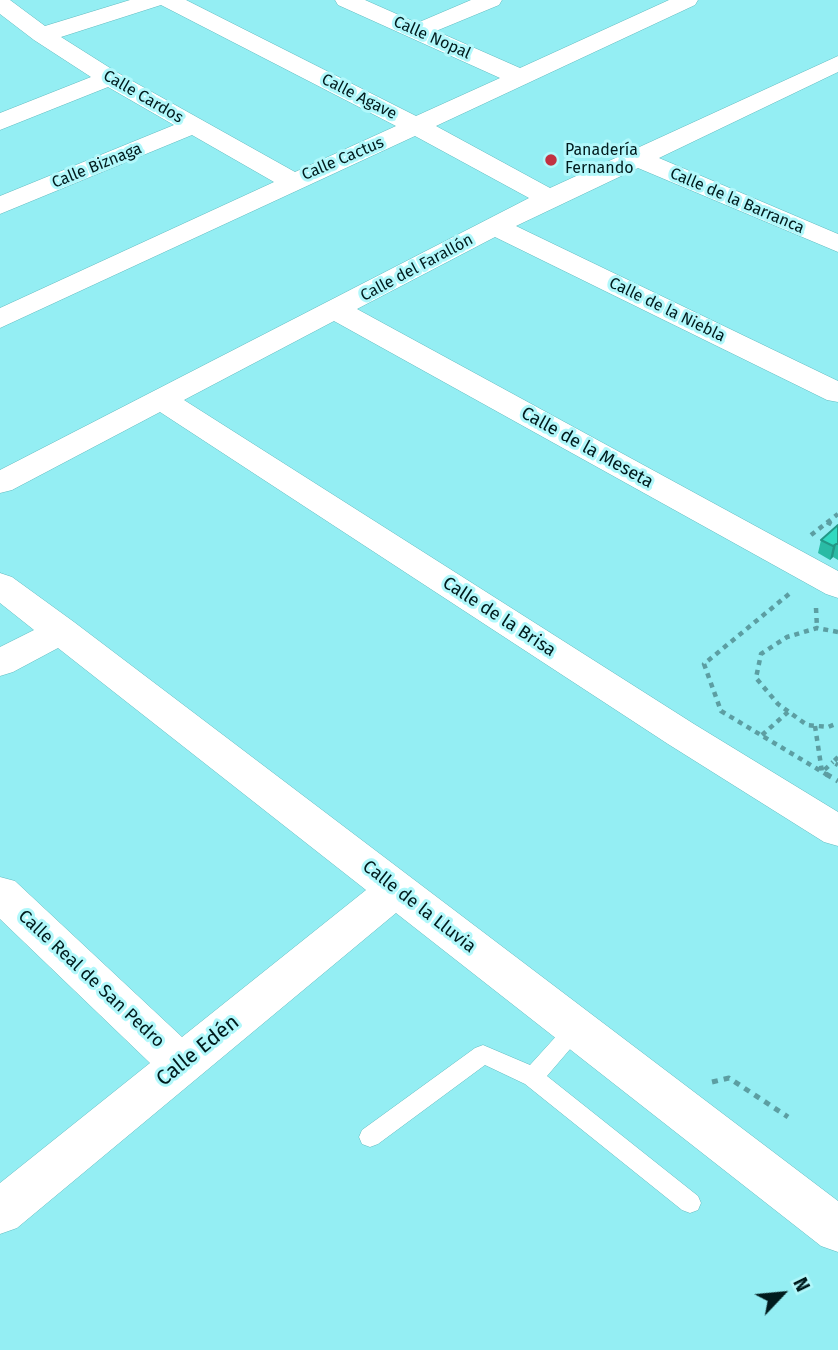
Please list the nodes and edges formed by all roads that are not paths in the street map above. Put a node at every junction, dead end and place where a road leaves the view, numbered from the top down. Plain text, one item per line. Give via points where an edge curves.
1 (154, 0) edge
2 (168, 0) edge
3 (346, 0) edge
4 (491, 0) edge
5 (687, 0) edge
6 (0, 3) edge
7 (417, 31) junction
8 (42, 35) junction
9 (838, 63) edge
10 (109, 78) junction
11 (519, 78) junction
12 (0, 122) edge
13 (193, 127) junction
14 (418, 127) junction
15 (667, 145) junction
16 (635, 157) junction
17 (292, 181) junction
18 (549, 198) junction
19 (0, 206) edge
20 (838, 219) edge
21 (495, 226) junction
22 (838, 244) edge
23 (336, 310) junction
24 (0, 319) edge
25 (838, 393) edge
26 (162, 400) junction
27 (0, 483) edge
28 (826, 580) edge
29 (0, 586) edge
30 (61, 631) junction
31 (0, 663) edge
32 (838, 831) edge
33 (396, 889) junction
34 (0, 893) edge
35 (576, 1028) junction
36 (182, 1065) junction
37 (533, 1077) junction
38 (370, 1137) dead end
39 (690, 1202) dead end
40 (0, 1212) edge
41 (838, 1230) edge

1 - 8 street
2 - 14 street, Calle Agave
3 - 7 street, Calle Nopal
4 - 7 street
5 - 11 street, Calle Cactus
6 - 8 street, Calle Cardos
7 - 11 street, Calle Nopal
8 - 10 street, Calle Cardos
9 - 15 street, Calle del Farallón
10 - 12 street
10 - 13 street, Calle Cardos
11 - 14 street, Calle Cactus
13 - 17 street, Calle Cardos
13 - 19 street, Calle Biznaga
14 - 17 street, Calle Cactus
14 - 18 street, Calle Agave
15 - 16 street, Calle del Farallón
15 - 20 street, Calle de la Barranca
16 - 18 street, Calle del Farallón
16 - 22 street, Calle de la Barranca
17 - 24 street, Calle Cactus
18 - 21 street, Calle del Farallón
21 - 23 street, Calle del Farallón
21 - 25 street, Calle de la Niebla
23 - 26 street, Calle del Farallón
23 - 28 street, Calle de la Meseta
26 - 27 street, Calle del Farallón
26 - 32 street, Calle de la Brisa
29 - 30 street, Calle de la Lluvia
30 - 31 street
30 - 33 street, Calle de la Lluvia
33 - 35 street, Calle de la Lluvia
33 - 36 street, Calle Edén
34 - 36 street, Calle Real de San Pedro
35 - 37 lane
35 - 41 street, Calle de la Lluvia
36 - 40 street, Calle Edén
37 - 38 lane via 483,1054
37 - 39 lane

